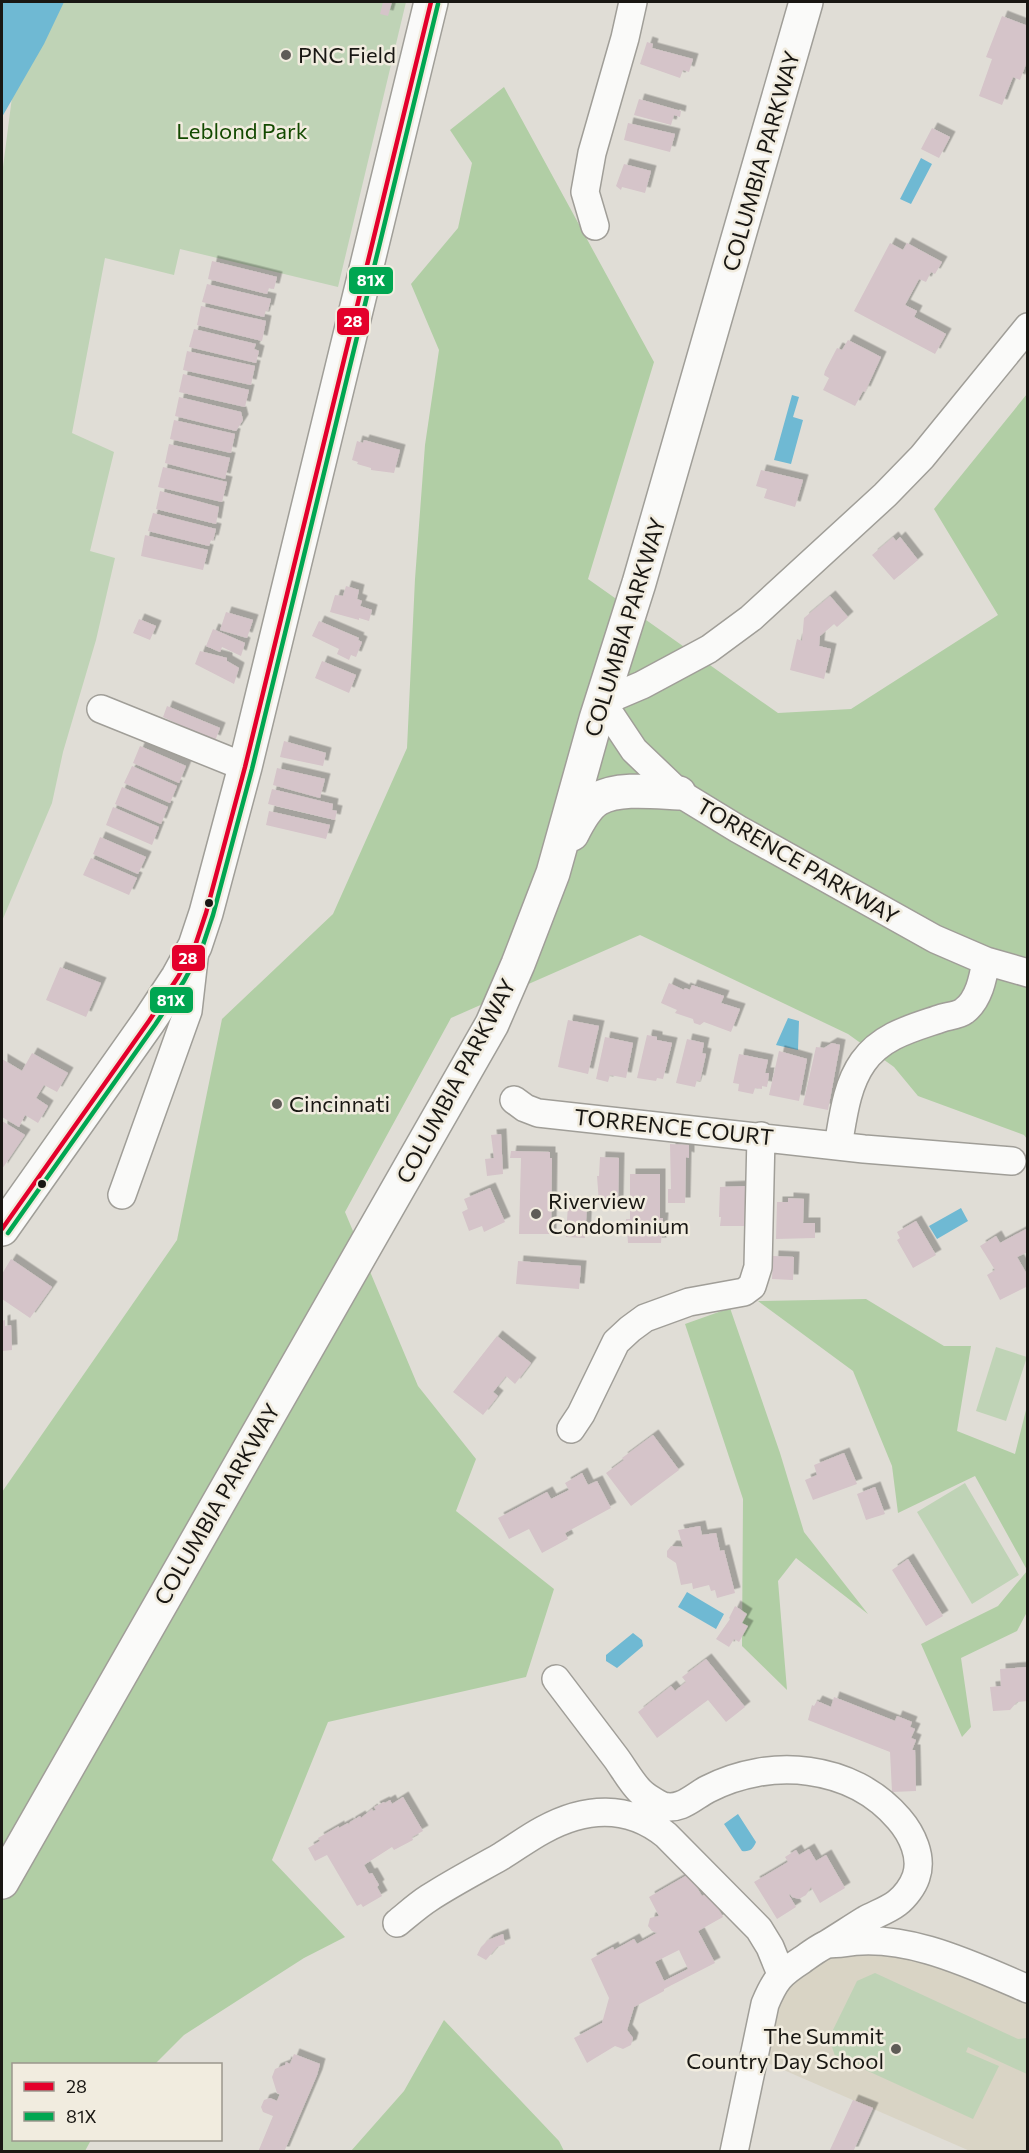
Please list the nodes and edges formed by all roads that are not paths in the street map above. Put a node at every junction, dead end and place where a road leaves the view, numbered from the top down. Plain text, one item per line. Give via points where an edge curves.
1 (431, 2) edge
2 (633, 2) edge
3 (806, 2) edge
4 (595, 226) dead end
5 (1028, 327) edge
6 (602, 702) junction
7 (101, 710) dead end
8 (245, 767) junction
9 (679, 793) junction
10 (553, 873) junction
11 (195, 946) junction
12 (986, 961) junction
13 (1028, 973) edge
14 (514, 1100) dead end
15 (761, 1136) junction
16 (838, 1146) junction
17 (1012, 1161) dead end
18 (122, 1195) dead end
19 (2, 1229) edge
20 (571, 1429) dead end
21 (556, 1679) dead end
22 (2, 1882) edge
23 (397, 1923) dead end
24 (827, 1944) junction
25 (781, 1974) junction
26 (1028, 1989) edge
27 (734, 2151) edge

1 - 8 main road
2 - 4 street via 585,192
3 - 6 main road, COLUMBIA PARKWAY
5 - 6 street via 885,495 751,618 709,649
6 - 9 street, TORRENCE PARKWAY via 634,750
6 - 10 main road, COLUMBIA PARKWAY
7 - 8 street
8 - 11 main road
9 - 10 main road via 617,793 597,800 579,820
9 - 12 street, TORRENCE PARKWAY via 935,939
10 - 22 main road, COLUMBIA PARKWAY via 492,1024
11 - 18 street via 188,1011
11 - 19 main road via 149,1021
12 - 13 street, TORRENCE PARKWAY
12 - 16 street via 981,984 964,1011 889,1038 863,1062 844,1111
14 - 15 street, TORRENCE COURT via 537,1113
15 - 16 street, TORRENCE COURT
15 - 20 street via 758,1267 752,1286 744,1292 689,1302 645,1318 630,1329 616,1342
16 - 17 street, TORRENCE COURT
21 - 24 street via 641,1791 663,1806 682,1806 707,1789 757,1771 795,1769 841,1779 890,1808 915,1846 916,1877 898,1902
23 - 25 street via 428,1898 542,1830 583,1814 635,1815 666,1835 759,1929
24 - 25 street
24 - 26 street via 882,1941 926,1950 961,1960
25 - 27 street via 765,2004

